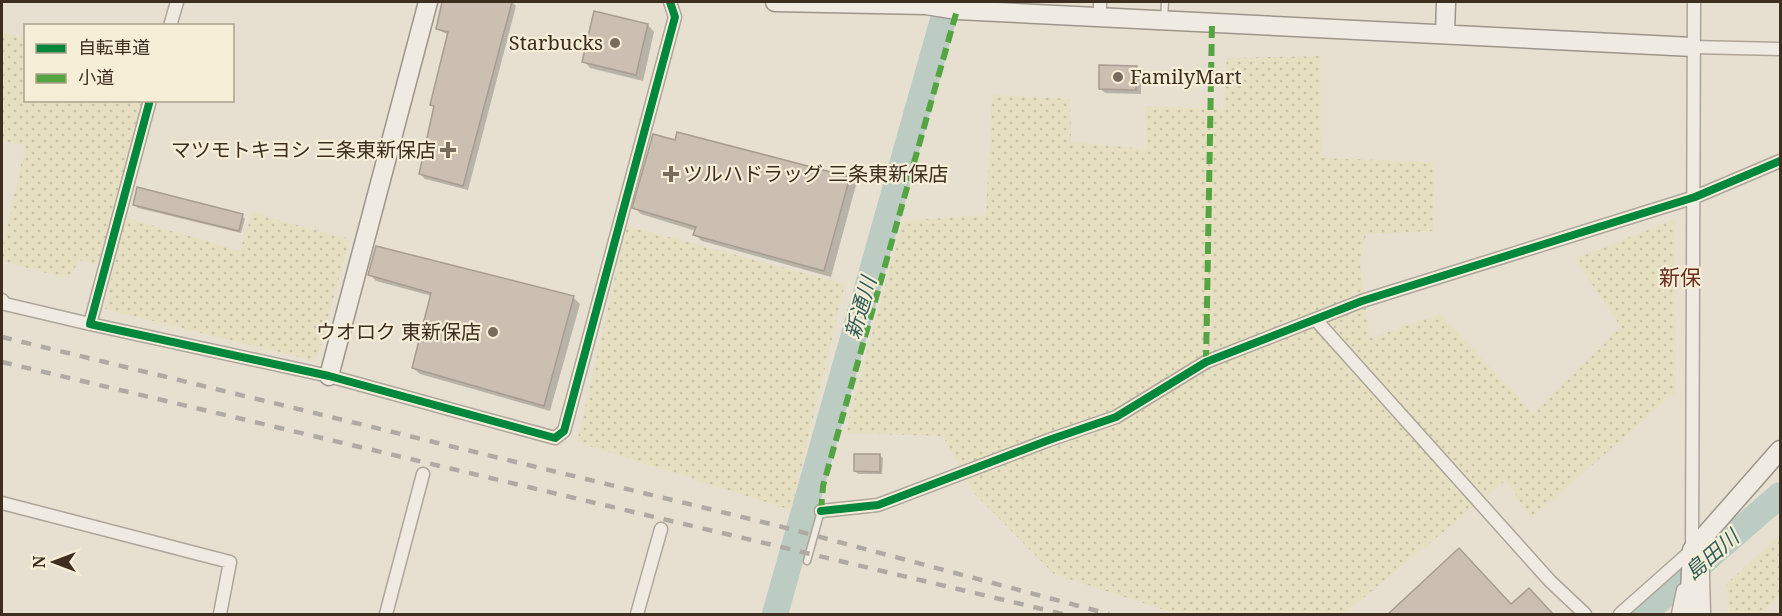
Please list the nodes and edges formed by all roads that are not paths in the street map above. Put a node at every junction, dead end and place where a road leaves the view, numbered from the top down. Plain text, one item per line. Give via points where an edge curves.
1 (177, 2) edge
2 (429, 2) edge
3 (670, 2) edge
4 (775, 2) edge
5 (1446, 2) edge
6 (1694, 2) edge
7 (831, 3) edge
8 (935, 6) edge
9 (1100, 9) edge
10 (1165, 10) edge
11 (171, 24) edge
12 (1445, 34) junction
13 (1693, 47) junction
14 (1780, 49) edge
15 (149, 102) edge
16 (1780, 160) edge
17 (1695, 197) junction
18 (2, 300) edge
19 (1316, 320) junction
20 (90, 324) junction
21 (329, 376) junction
22 (1779, 455) edge
23 (423, 474) dead end
24 (2, 503) edge
25 (820, 511) joint
26 (661, 530) dead end
27 (1697, 545) junction
28 (807, 561) dead end
29 (220, 615) edge
30 (386, 615) edge
31 (637, 615) edge
32 (1585, 615) edge
33 (1620, 615) edge
34 (1678, 615) edge
35 (1689, 615) edge
36 (1704, 615) edge

1 - 11 street
2 - 21 street
3 - 21 street via 675,17 564,431 555,438
4 - 7 street
5 - 12 street
6 - 13 street
7 - 8 street
8 - 9 street
9 - 10 street
10 - 12 street
12 - 13 street
13 - 14 street
13 - 17 street
15 - 20 street
16 - 17 street
17 - 19 street
17 - 27 street
18 - 20 street via 5,304
19 - 25 street via 1206,362 1116,417 878,505
19 - 32 street
20 - 21 street
22 - 27 street
23 - 30 street
24 - 29 street via 230,562
25 - 28 lane
26 - 31 street
27 - 33 street
27 - 34 street
27 - 35 street
27 - 36 street

